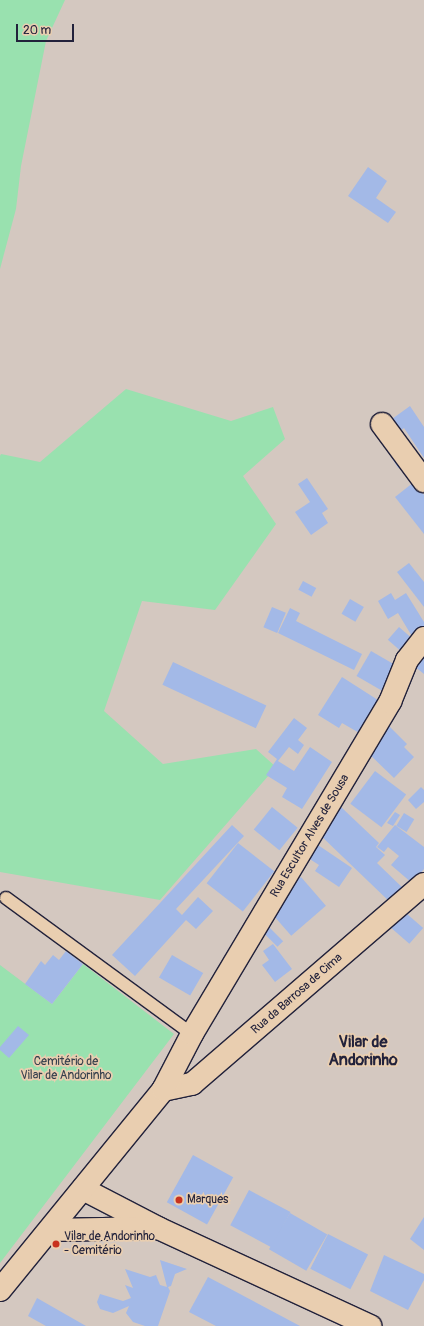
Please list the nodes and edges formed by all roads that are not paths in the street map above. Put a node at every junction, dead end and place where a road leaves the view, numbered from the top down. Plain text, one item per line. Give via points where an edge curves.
1 (382, 424) dead end
2 (424, 481) edge
3 (424, 638) edge
4 (424, 884) edge
5 (6, 898) dead end
6 (192, 1034) junction
7 (163, 1090) junction
8 (83, 1190) junction
9 (158, 1228) junction
10 (50, 1230) junction
11 (0, 1290) edge
12 (370, 1326) edge

1 - 2 street
3 - 6 street, Rua Escultor Alves de Sousa via 407,660 390,702
4 - 7 street, Rua da Barrosa de Cima via 192,1084
5 - 6 lane
6 - 7 street, Rua Escultor Alves de Sousa
7 - 8 street, Rua Escultor Alves de Sousa
8 - 9 street
8 - 10 street
9 - 10 street
9 - 12 street
10 - 11 street

